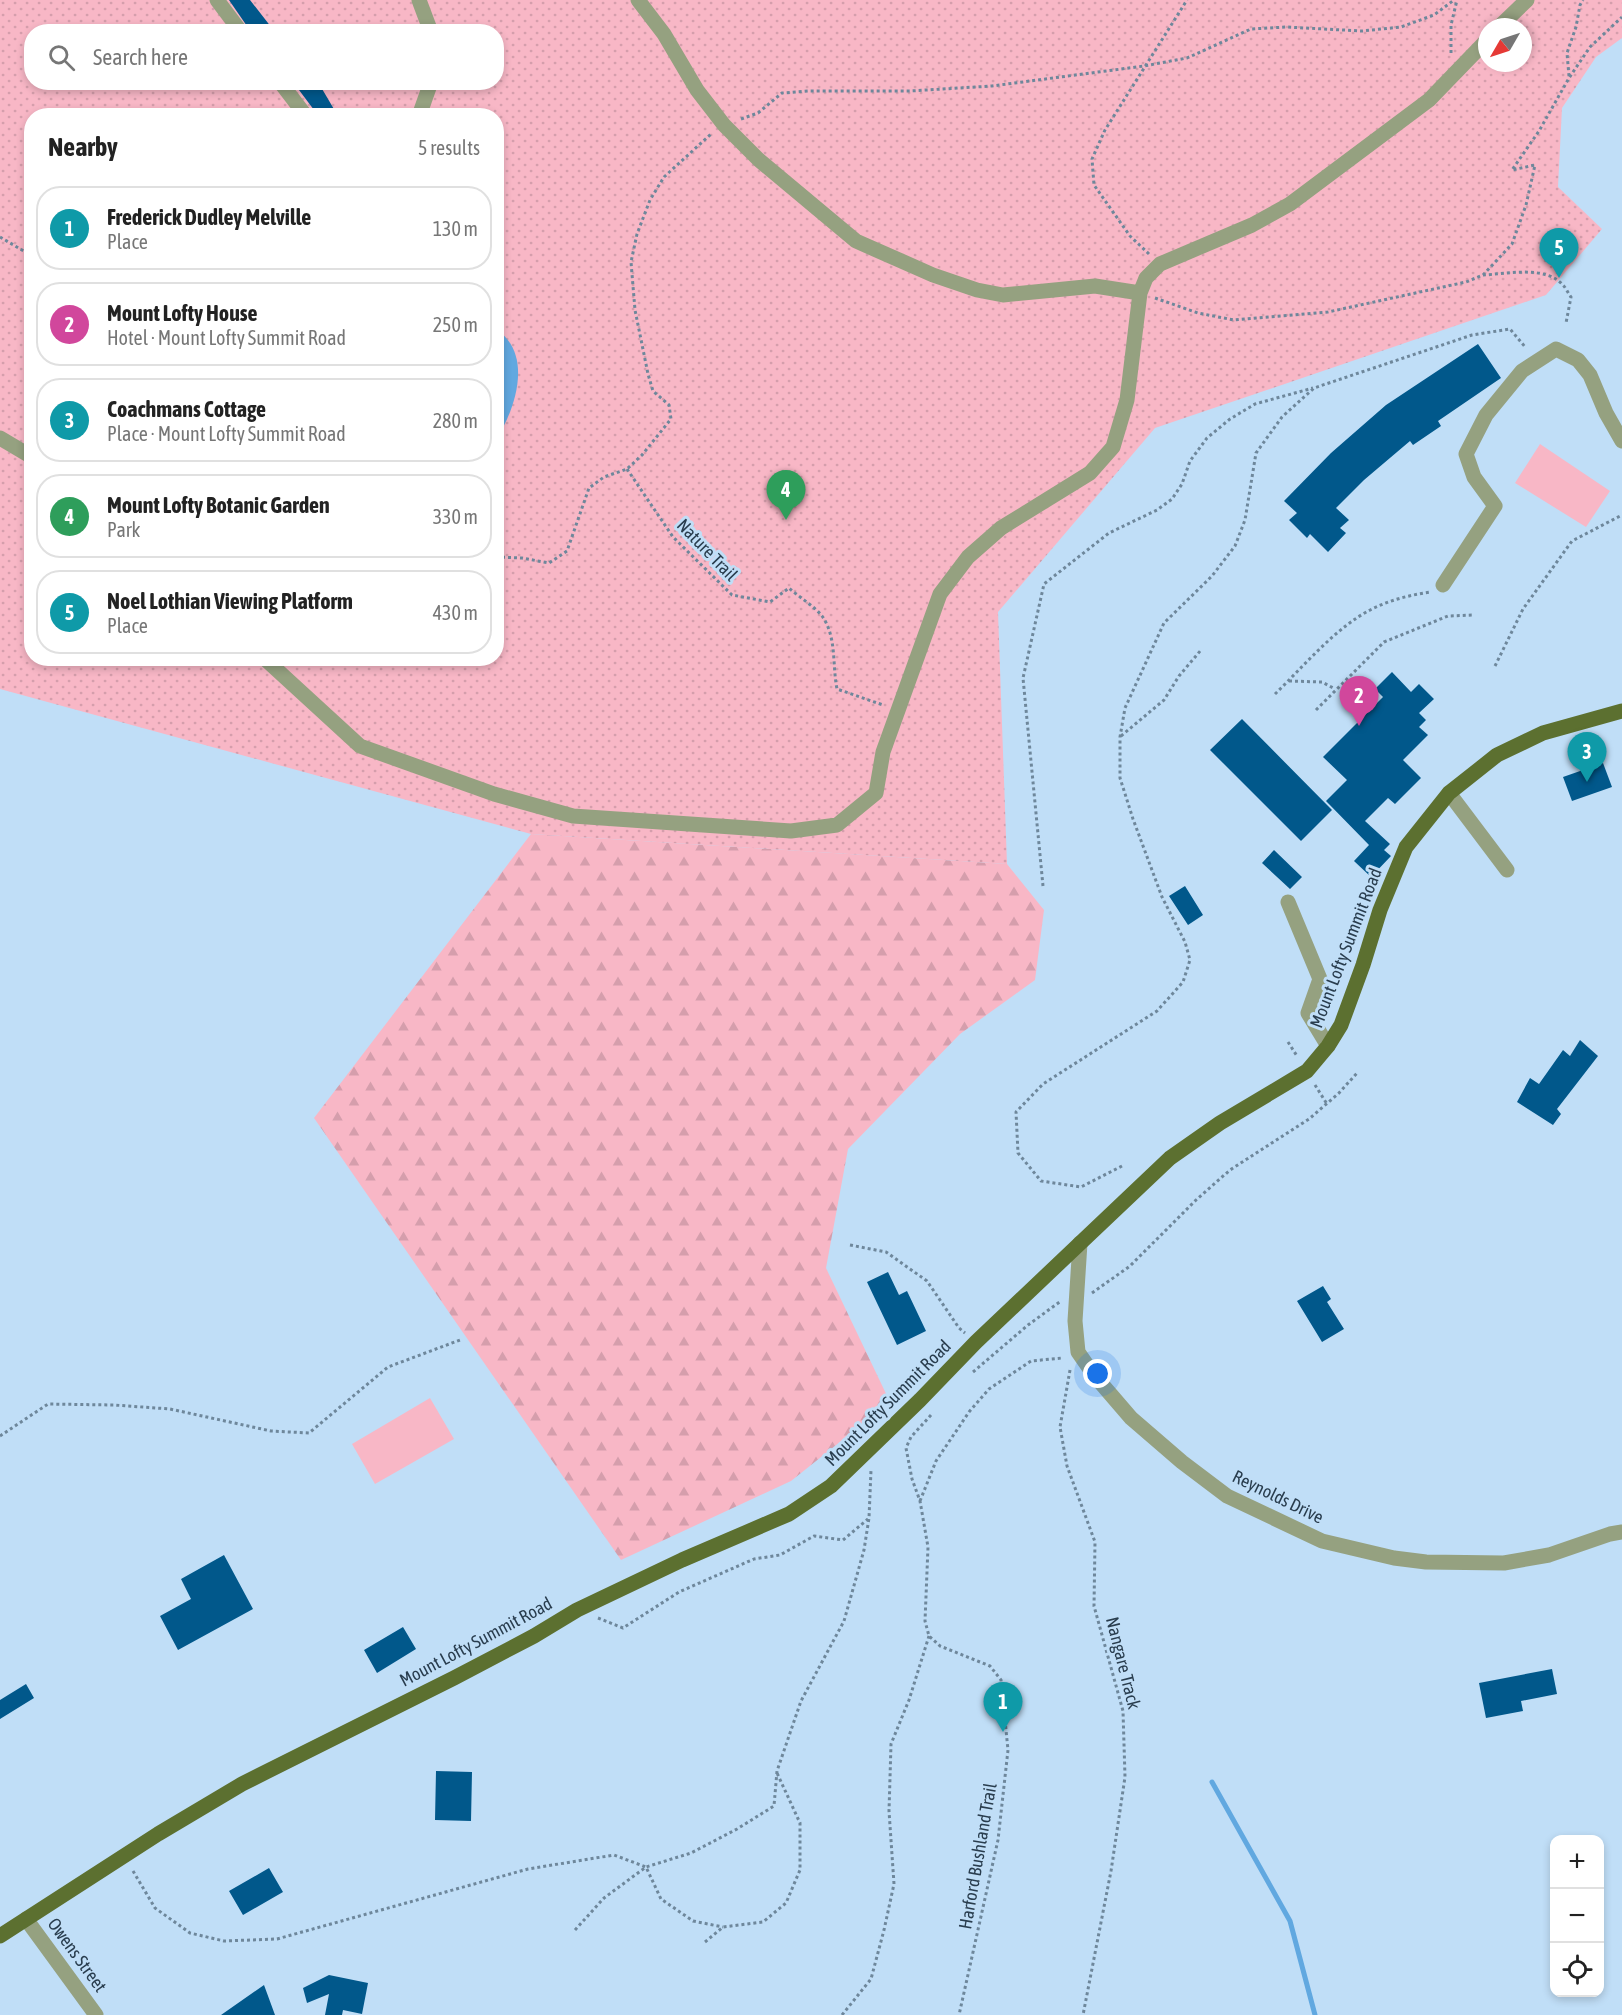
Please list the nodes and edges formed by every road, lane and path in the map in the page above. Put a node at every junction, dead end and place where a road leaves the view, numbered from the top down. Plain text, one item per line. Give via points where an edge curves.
1 (217, 0) edge
2 (419, 0) edge
3 (638, 0) edge
4 (1187, 0) edge
5 (1455, 0) edge
6 (1527, 0) edge
7 (1583, 0) edge
8 (1622, 17) edge
9 (1508, 18) edge
10 (235, 24) edge
11 (428, 24) edge
12 (1478, 49) edge
13 (1144, 66) junction
14 (1452, 76) junction
15 (1569, 78) junction
16 (286, 90) edge
17 (428, 90) edge
18 (300, 108) edge
19 (422, 108) edge
20 (724, 125) junction
21 (0, 237) edge
22 (24, 251) edge
23 (1160, 264) junction
24 (1483, 275) junction
25 (1140, 293) junction
26 (1566, 323) dead end
27 (1537, 361) junction
28 (1314, 388) junction
29 (0, 438) edge
30 (1622, 441) edge
31 (24, 452) edge
32 (627, 469) junction
33 (1622, 515) edge
34 (504, 557) edge
35 (1441, 588) joint
36 (1473, 615) dead end
37 (1201, 650) dead end
38 (273, 666) edge
39 (1495, 666) dead end
40 (1288, 681) junction
41 (1335, 689) junction
42 (1275, 694) dead end
43 (1316, 710) dead end
44 (898, 711) junction
45 (1622, 711) edge
46 (1120, 737) junction
47 (1449, 793) junction
48 (1507, 870) dead end
49 (1043, 886) dead end
50 (1288, 902) dead end
51 (1288, 1042) dead end
52 (1328, 1046) junction
53 (1295, 1053) dead end
54 (1357, 1072) dead end
55 (1122, 1166) dead end
56 (1080, 1243) junction
57 (850, 1245) dead end
58 (1077, 1304) junction
59 (460, 1340) dead end
60 (976, 1342) junction
61 (1072, 1356) dead end
62 (1070, 1368) dead end
63 (965, 1379) dead end
64 (934, 1412) dead end
65 (0, 1436) edge
66 (871, 1448) junction
67 (920, 1502) junction
68 (869, 1518) junction
69 (1622, 1532) edge
70 (577, 1610) junction
71 (929, 1636) junction
72 (777, 1771) junction
73 (125, 1856) junction
74 (646, 1867) junction
75 (26, 1919) junction
76 (723, 1927) junction
77 (575, 1930) dead end
78 (0, 1935) edge
79 (705, 1942) dead end
80 (96, 2015) edge
81 (842, 2015) edge
82 (959, 2015) edge
83 (1083, 2015) edge

1 - 10 street
2 - 11 street
3 - 20 street
4 - 13 path
5 - 13 path via 1434,15 1401,27 1362,31 1251,29 1187,58
5 - 14 path via 1451,25
6 - 9 street
7 - 15 path via 1567,53
8 - 15 path via 1590,47
12 - 14 street
13 - 20 path via 992,87 782,93 758,113
13 - 23 path via 1104,130 1092,159 1094,185 1130,236
14 - 23 street via 1429,100 1290,204 1252,225
15 - 24 path via 1512,170 1535,165 1512,244
16 - 18 street
17 - 19 street
20 - 25 street via 759,160 856,241 933,275 1003,295 1095,286
20 - 32 path via 664,177 637,234 632,262 635,310 653,391 669,405 671,419
21 - 22 path
23 - 25 street via 1146,278
24 - 25 path via 1328,312 1234,320 1198,313
24 - 26 path via 1545,274 1562,283 1571,297
25 - 44 street via 1127,400 1113,447 1090,473 1001,528 968,557 940,594
27 - 28 path via 1510,330 1472,335
27 - 30 street via 1556,349 1578,360 1590,375
27 - 35 street via 1522,371 1486,415 1466,454 1474,477 1495,506
28 - 46 path via 1282,417 1256,453 1245,520 1235,546 1212,576 1164,623 1125,708
28 - 49 path via 1255,404 1230,419 1207,438 1190,461 1172,499 1109,533 1044,584 1023,678
29 - 31 street
32 - 34 path via 588,488 567,551 549,564
32 - 44 path, Nature Trail via 673,537 732,596 770,602 789,588 821,615 832,638 837,689
33 - 39 path via 1572,540 1523,609
35 - 40 path via 1372,608 1347,624
36 - 41 path via 1448,616 1384,642
37 - 46 path via 1164,700
38 - 44 street via 360,746 505,797 573,816 791,831 837,825 876,793
40 - 41 path via 1322,682
40 - 42 path
41 - 43 path
45 - 47 main road, Mount Lofty Summit Road via 1543,733 1497,755
46 - 55 path via 1123,789 1162,897 1190,960 1183,982 1157,1011 1043,1084 1016,1112 1018,1153 1041,1181 1081,1187
47 - 48 street
47 - 52 main road, Mount Lofty Summit Road via 1406,847 1341,1025
50 - 52 street via 1320,979 1308,1013
51 - 53 path
52 - 56 main road, Mount Lofty Summit Road via 1307,1071 1170,1158
54 - 58 path via 1309,1119 1230,1170 1130,1266
56 - 58 street, Reynolds Drive
56 - 60 main road, Mount Lofty Summit Road
57 - 60 path via 886,1252 927,1281 959,1328
58 - 63 path via 1066,1299 1057,1302
58 - 69 street, Reynolds Drive via 1078,1352 1131,1418 1227,1496 1322,1541 1426,1562 1504,1563 1548,1555
59 - 65 path via 388,1367 309,1432 271,1431 170,1409 48,1404
60 - 66 main road, Mount Lofty Summit Road
61 - 67 path via 1031,1361 989,1389 936,1461
62 - 83 path, Nangare Track via 1060,1427 1067,1466 1095,1542 1094,1606 1123,1710 1125,1777
64 - 67 path via 906,1448
66 - 68 path
66 - 70 main road, Mount Lofty Summit Road via 831,1486 789,1514
67 - 71 path via 928,1548 925,1621
68 - 70 path via 843,1540 814,1536 780,1555 754,1559 679,1592 623,1628
68 - 72 path via 844,1620 801,1701
70 - 73 main road, Mount Lofty Summit Road via 454,1678 242,1784
71 - 81 path via 891,1744 889,1811 894,1884 884,1929 871,1979
71 - 82 path, Harford Bushland Trail via 940,1646 990,1666 1001,1680 1005,1704 1008,1750 998,1839
72 - 74 path via 774,1806 691,1853
72 - 76 path via 800,1823 800,1870 786,1903 763,1923
73 - 74 path via 155,1908 190,1933 224,1941 277,1939 528,1869 614,1855
73 - 75 main road, Mount Lofty Summit Road
74 - 76 path via 661,1899 693,1921
74 - 77 path via 604,1898
75 - 78 main road, Mount Lofty Summit Road
75 - 80 street, Owens Street
76 - 79 path

